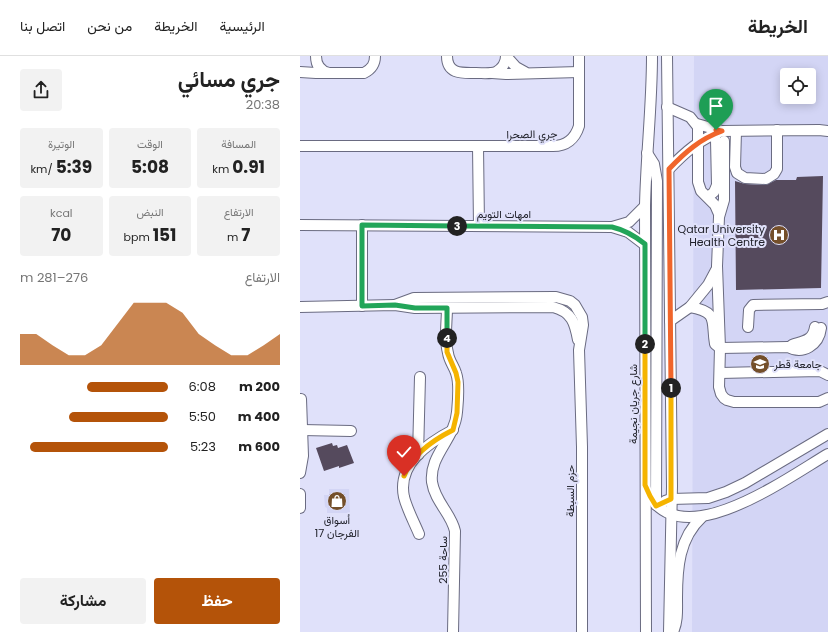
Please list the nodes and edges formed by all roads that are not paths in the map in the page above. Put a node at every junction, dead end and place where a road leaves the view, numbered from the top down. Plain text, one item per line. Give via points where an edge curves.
1 (375, 56) edge
2 (447, 56) edge
3 (506, 56) edge
4 (579, 56) edge
5 (652, 56) edge
6 (667, 56) edge
7 (316, 57) edge
8 (300, 71) edge
9 (526, 72) junction
10 (579, 72) junction
11 (329, 73) junction
12 (492, 73) junction
13 (667, 107) junction
14 (697, 124) junction
15 (777, 130) junction
16 (736, 131) junction
17 (828, 131) edge
18 (721, 137) junction
19 (699, 142) junction
20 (300, 146) edge
21 (478, 146) junction
22 (646, 153) junction
23 (669, 169) junction
24 (720, 182) junction
25 (708, 197) junction
26 (645, 206) junction
27 (719, 214) junction
28 (300, 225) edge
29 (362, 225) junction
30 (479, 226) junction
31 (612, 227) junction
32 (645, 244) junction
33 (717, 266) junction
34 (563, 298) junction
35 (505, 302) junction
36 (828, 302) edge
37 (467, 303) junction
38 (395, 305) junction
39 (362, 306) junction
40 (300, 307) edge
41 (690, 307) junction
42 (447, 308) junction
43 (560, 309) junction
44 (670, 320) junction
45 (748, 327) dead end
46 (818, 328) dead end
47 (720, 348) junction
48 (579, 350) junction
49 (720, 373) junction
50 (828, 375) edge
51 (420, 377) dead end
52 (828, 398) edge
53 (302, 399) dead end
54 (302, 430) junction
55 (453, 430) junction
56 (351, 431) dead end
57 (828, 434) edge
58 (828, 454) edge
59 (418, 455) junction
60 (300, 473) edge
61 (645, 485) junction
62 (300, 494) edge
63 (671, 499) junction
64 (656, 506) junction
65 (300, 508) edge
66 (671, 515) junction
67 (702, 517) junction
68 (645, 522) junction
69 (419, 534) dead end
70 (454, 632) edge
71 (582, 632) edge
72 (646, 632) edge
73 (669, 632) edge
74 (673, 632) edge

1 - 11 street via 374,64 364,73
2 - 12 street via 450,66 457,72
3 - 9 street via 516,67
3 - 12 street via 503,67
4 - 10 street, جري الصحرا
5 - 22 street, شارع جريان نجيمة via 652,99
6 - 13 street
7 - 8 street
7 - 11 street via 318,66
8 - 11 street
9 - 10 street
9 - 12 street
10 - 21 street, جري الصحرا via 579,126 568,143 558,146
13 - 14 street via 690,117
13 - 23 street
14 - 18 street
14 - 19 street
15 - 16 street
15 - 16 street via 777,169 766,179 745,178 737,173
15 - 17 street
16 - 18 street
18 - 19 street via 710,136
18 - 24 street
19 - 23 street
19 - 25 street via 698,182
20 - 21 street, جري الصحرا
21 - 30 street
22 - 26 street, شارع جريان نجيمة
22 - 64 street via 654,164 657,181
23 - 44 street
24 - 25 street
24 - 27 street via 723,204
25 - 27 street
26 - 31 street, امهات التويم via 629,222
26 - 32 street, شارع جريان نجيمة
27 - 33 street
28 - 29 street, امهات التويم
29 - 30 street, امهات التويم
29 - 39 street
30 - 31 street, امهات التويم
31 - 32 street, امهات التويم via 628,232
32 - 61 street, شارع جريان نجيمة
33 - 41 street via 714,276
33 - 47 street
34 - 35 street
34 - 43 street
34 - 48 street, حزم السبطة via 575,305 582,317
35 - 37 street
35 - 43 street
36 - 45 street via 753,305 749,310
37 - 38 street via 414,298
37 - 42 street
38 - 39 street
38 - 42 street
39 - 40 street
41 - 44 street
41 - 47 street via 709,314 713,321 715,344
42 - 55 street via 447,352 458,382 457,413
43 - 48 street, حزم السبطة via 570,316 573,322
44 - 63 street
46 - 47 street via 809,339 788,347
47 - 49 street
48 - 71 street, حزم السبطة
49 - 50 street via 820,371
49 - 52 street via 721,394 730,402 819,402
51 - 59 street
53 - 54 street
54 - 56 street
54 - 60 street via 303,456
55 - 59 street
55 - 70 street, ساحة 255 via 437,456 432,484 436,497 451,519 455,531
57 - 63 street via 718,496
58 - 67 street via 736,506
59 - 69 street via 404,476 403,491
61 - 64 street
61 - 68 street, شارع جريان نجيمة
62 - 65 street
63 - 64 street
63 - 66 street
64 - 66 street
64 - 68 street
66 - 67 street
66 - 73 street
67 - 74 street via 690,531 682,547 677,573 677,622
68 - 72 street, شارع جريان نجيمة

